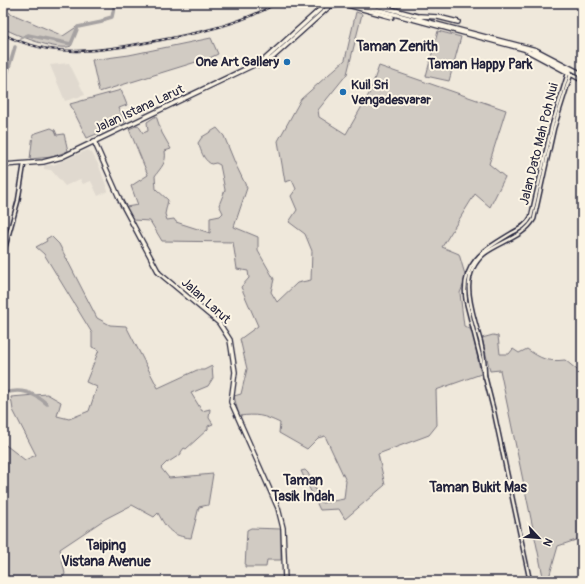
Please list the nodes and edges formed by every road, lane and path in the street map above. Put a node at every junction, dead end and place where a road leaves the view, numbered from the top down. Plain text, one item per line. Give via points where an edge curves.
1 (343, 3) edge
2 (353, 3) edge
3 (360, 3) edge
4 (368, 3) edge
5 (327, 4) edge
6 (415, 16) junction
7 (407, 17) junction
8 (458, 22) dead end
9 (428, 24) junction
10 (446, 26) junction
11 (525, 47) junction
12 (272, 53) junction
13 (570, 73) junction
14 (582, 74) edge
15 (232, 76) junction
16 (582, 78) edge
17 (94, 141) junction
18 (24, 164) junction
19 (3, 165) edge
20 (3, 255) edge
21 (285, 581) edge
22 (530, 581) edge

1 - 5 main road
1 - 9 main road
2 - 7 main road
3 - 7 main road
4 - 6 main road
5 - 12 main road, Jalan Istana Larut
5 - 12 main road, Jalan Istana Larut
5 - 15 main road, Jalan Istana Larut via 272,58
6 - 8 main road via 438,17
6 - 10 main road
7 - 9 main road
7 - 10 main road
9 - 13 main road via 524,49
10 - 11 main road
11 - 13 main road
11 - 14 main road via 541,52
12 - 15 main road, Jalan Istana Larut via 264,60
13 - 16 main road
13 - 22 street, Jalan Dato Mah Poh Nui via 552,125 533,218 524,230 483,255 471,275 468,289 485,380 504,455
15 - 17 main road, Jalan Istana Larut
17 - 18 main road, Jalan Istana Larut via 54,160
17 - 21 main road, Jalan Larut via 118,197 159,273 219,323 230,340 235,365 231,402 278,508 283,528
18 - 19 main road, Jalan Istana Larut
18 - 20 street via 18,201

